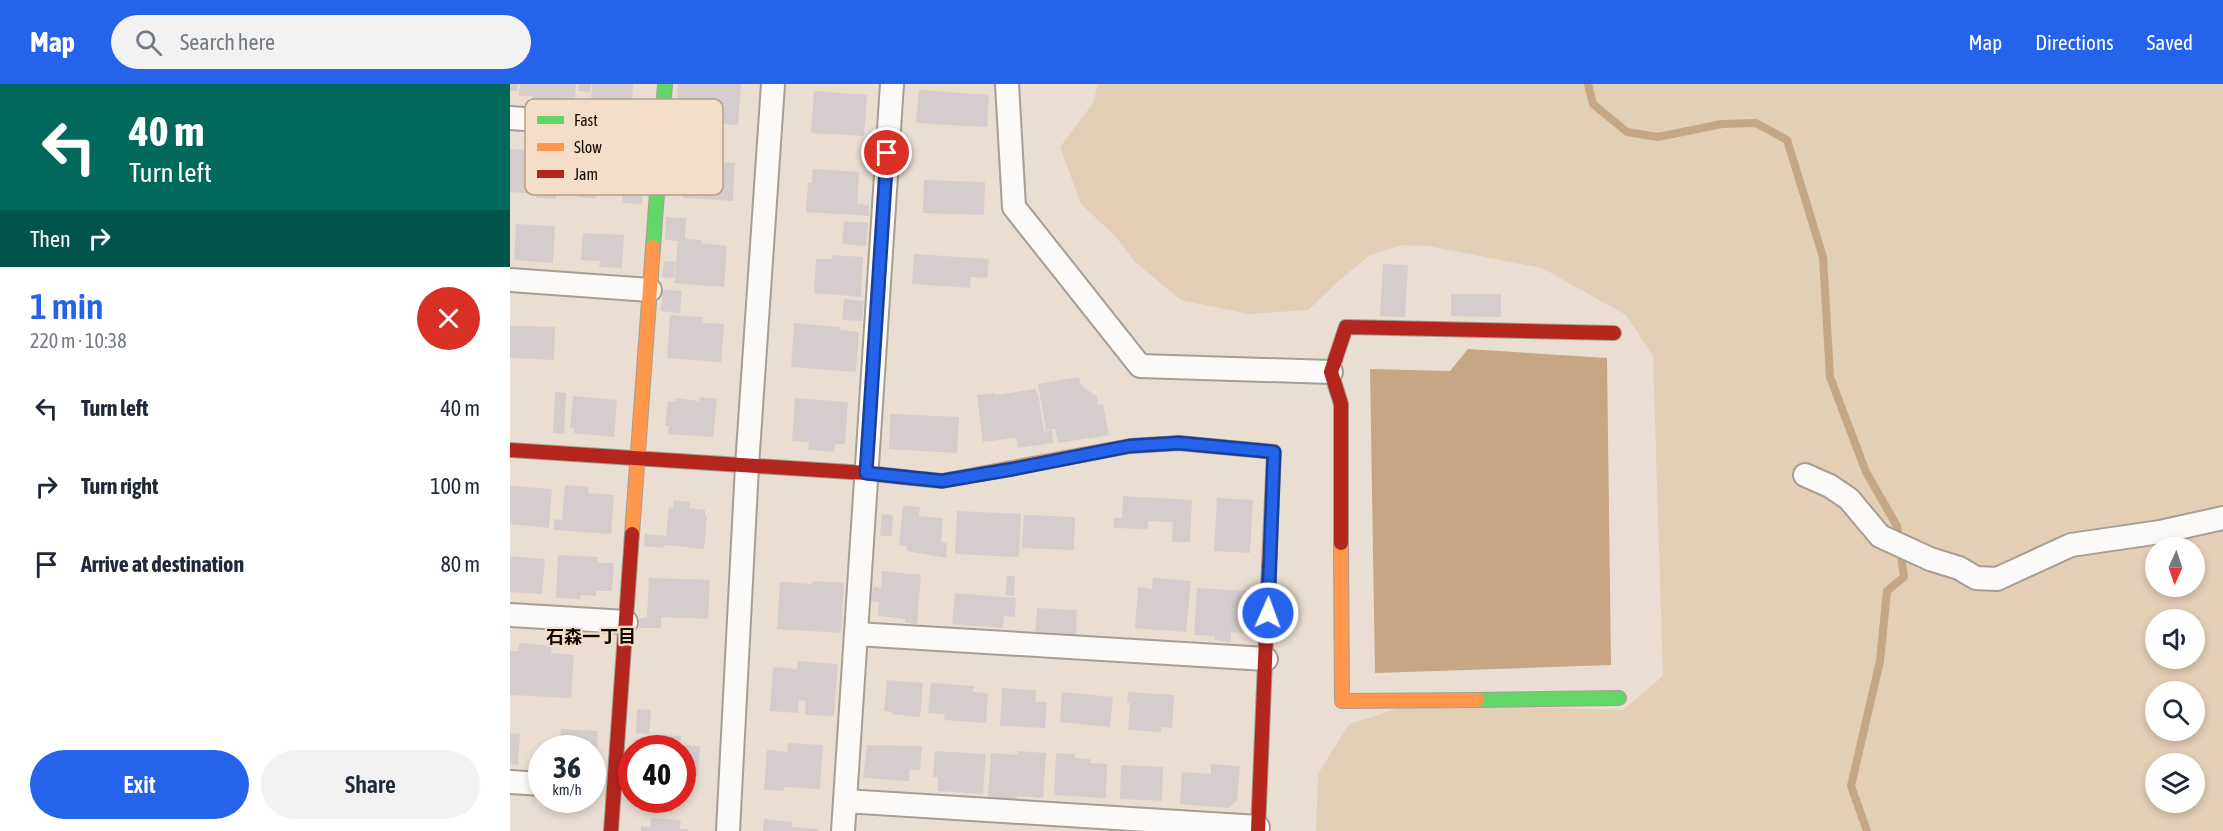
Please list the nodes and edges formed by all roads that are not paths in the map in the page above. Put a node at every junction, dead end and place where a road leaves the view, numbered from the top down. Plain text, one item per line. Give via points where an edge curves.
1 (665, 84) edge
2 (773, 84) edge
3 (892, 84) edge
4 (1007, 84) edge
5 (664, 99) edge
6 (510, 118) edge
7 (525, 119) edge
8 (657, 195) edge
9 (510, 280) edge
10 (650, 290) junction
11 (1614, 333) dead end
12 (1331, 372) junction
13 (510, 450) edge
14 (637, 459) junction
15 (747, 466) junction
16 (866, 473) junction
17 (1805, 475) dead end
18 (2223, 518) edge
19 (510, 615) edge
20 (626, 622) junction
21 (856, 634) junction
22 (1266, 659) junction
23 (1618, 698) dead end
24 (606, 766) edge
25 (510, 782) edge
26 (528, 783) edge
27 (845, 801) junction
28 (606, 804) edge
29 (1258, 829) edge
30 (611, 831) edge
31 (728, 831) edge
32 (843, 831) edge

1 - 5 street
2 - 15 street
3 - 16 street
4 - 12 street via 1014,207 1140,366
6 - 7 street
8 - 10 street
9 - 10 street
10 - 14 street
11 - 12 street via 1346,327
12 - 23 street via 1341,404 1342,701
13 - 14 street
14 - 15 street
14 - 20 street
15 - 16 street
15 - 31 street
16 - 21 street
16 - 22 street via 942,481 1130,446 1179,443 1274,452
17 - 18 street via 1849,499 1880,536 1976,578 1997,579 2071,545
19 - 20 street
20 - 24 street
21 - 22 street
21 - 27 street
22 - 29 street
25 - 26 street
27 - 29 street
27 - 32 street
28 - 30 street

